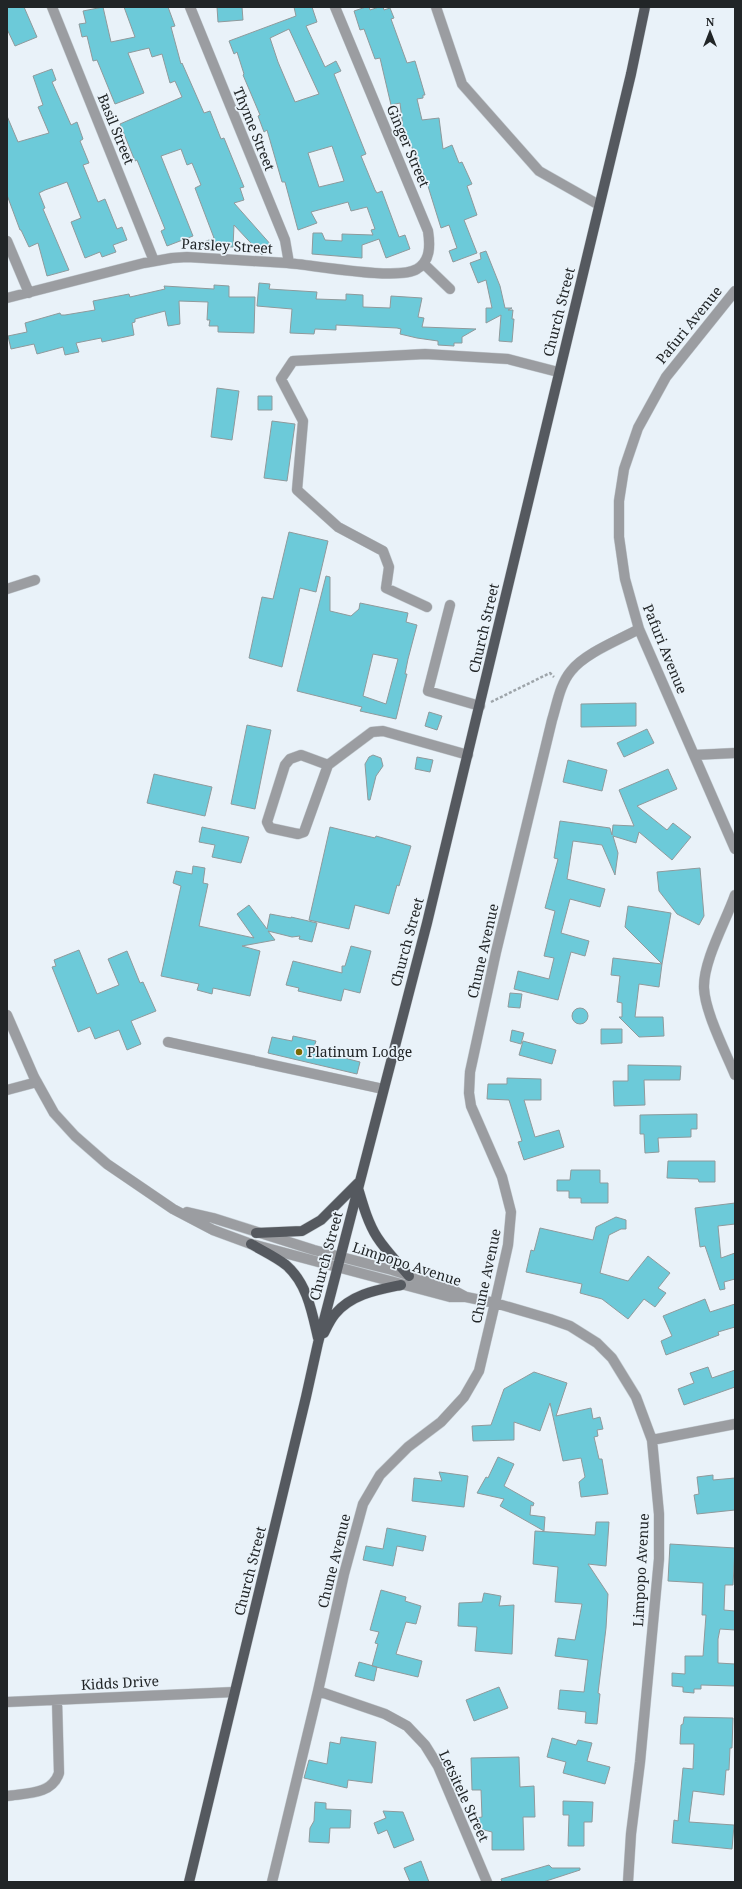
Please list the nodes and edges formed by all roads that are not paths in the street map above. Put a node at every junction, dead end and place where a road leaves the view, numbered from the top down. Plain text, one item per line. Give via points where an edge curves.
1 (52, 7) edge
2 (190, 7) edge
3 (335, 7) edge
4 (436, 7) edge
5 (645, 7) edge
6 (599, 204) junction
7 (7, 241) edge
8 (154, 261) junction
9 (289, 263) junction
10 (424, 264) junction
11 (450, 289) dead end
12 (735, 291) edge
13 (29, 293) junction
14 (7, 298) edge
15 (558, 372) junction
16 (35, 580) dead end
17 (7, 589) edge
18 (450, 606) dead end
19 (427, 607) dead end
20 (639, 629) junction
21 (480, 706) junction
22 (735, 753) edge
23 (468, 754) junction
24 (694, 756) junction
25 (328, 765) junction
26 (735, 849) edge
27 (735, 895) edge
28 (7, 1015) edge
29 (168, 1042) dead end
30 (735, 1074) edge
31 (37, 1082) junction
32 (383, 1089) junction
33 (7, 1090) edge
34 (358, 1185) junction
35 (173, 1209) junction
36 (256, 1233) junction
37 (251, 1244) junction
38 (340, 1257) junction
39 (337, 1268) junction
40 (408, 1276) junction
41 (401, 1285) junction
42 (466, 1298) junction
43 (495, 1303) junction
44 (318, 1341) junction
45 (735, 1424) edge
46 (652, 1440) junction
47 (318, 1691) junction
48 (234, 1692) junction
49 (57, 1700) junction
50 (7, 1702) edge
51 (7, 1796) edge
52 (189, 1882) edge
53 (272, 1882) edge
54 (487, 1882) edge
55 (628, 1882) edge

1 - 8 street, Basil Street
2 - 9 street, Thyme Street via 285,240
3 - 10 street, Ginger Street via 428,231 430,244
4 - 6 street via 462,84 539,171
5 - 6 main road, Church Street
6 - 15 main road, Church Street
7 - 13 street
8 - 9 street, Parsley Street via 187,257
8 - 13 street, Parsley Street
9 - 10 street, Parsley Street via 383,273 408,273
10 - 11 street
12 - 20 street, Pafuri Avenue via 666,378 638,428 624,469 619,501 619,537 625,579
13 - 14 street, Parsley Street
15 - 19 street via 508,359 425,354 292,361 281,379 303,421 297,490 338,527 383,551 389,567 386,588
15 - 21 main road, Church Street
16 - 17 street
18 - 21 street via 428,692
20 - 24 street, Pafuri Avenue
20 - 43 street, Chune Avenue via 582,660 571,671 563,686 552,720 496,952 470,1072 471,1106 502,1177 511,1212 508,1245
21 - 23 main road, Church Street
22 - 24 street
23 - 25 street via 378,731 365,737
23 - 32 main road, Church Street
24 - 26 street, Pafuri Avenue
25 - 25 street via 304,832 298,834 270,828 268,822 284,765 290,759 301,755
27 - 30 street via 706,970 704,986 708,1009
28 - 31 street, Limpopo Avenue
29 - 32 street
31 - 33 street
31 - 35 street, Limpopo Avenue via 54,1113 74,1136 107,1164
32 - 34 main road, Church Street
34 - 36 main road via 321,1220 302,1231
34 - 38 main road, Church Street
34 - 40 main road via 377,1236
35 - 36 street, Limpopo Avenue via 213,1218
35 - 37 street, Limpopo Avenue via 213,1230
36 - 38 street, Limpopo Avenue
37 - 39 street, Limpopo Avenue
37 - 44 main road via 285,1265 296,1276 311,1308
38 - 39 main road, Church Street
38 - 40 street, Limpopo Avenue
39 - 41 street, Limpopo Avenue
39 - 44 main road, Church Street
40 - 42 street, Limpopo Avenue via 451,1289
41 - 42 street, Limpopo Avenue via 450,1298
41 - 44 main road via 365,1293 347,1304 335,1314
42 - 43 street, Limpopo Avenue
43 - 46 street, Limpopo Avenue via 570,1326 597,1343 612,1358 636,1398
43 - 47 street, Chune Avenue via 478,1371 464,1397 441,1422 408,1447 380,1475 362,1504
44 - 48 main road, Church Street
45 - 46 street
46 - 55 street, Limpopo Avenue via 659,1514 659,1559
47 - 53 street, Chune Avenue
47 - 54 street, Letsitele Street via 385,1714 407,1726 424,1745 438,1766
48 - 49 street, Kidds Drive
48 - 52 main road, Church Street
49 - 50 street, Kidds Drive
49 - 51 street via 57,1780 42,1791

